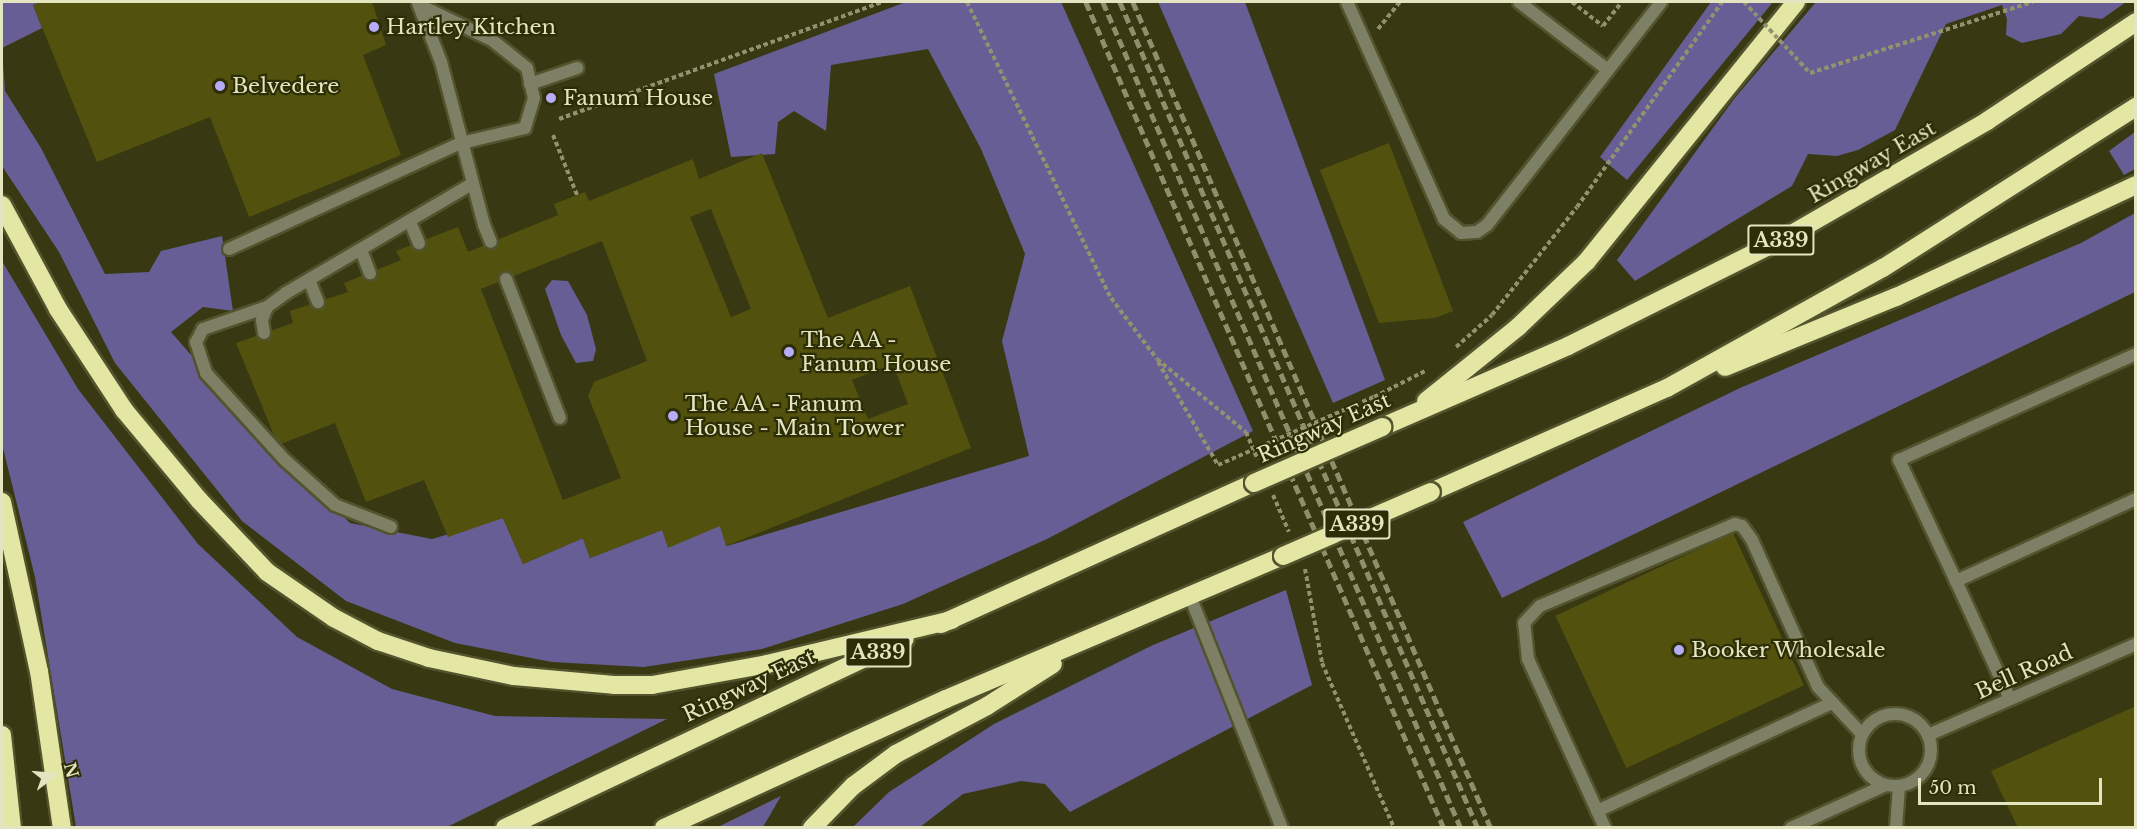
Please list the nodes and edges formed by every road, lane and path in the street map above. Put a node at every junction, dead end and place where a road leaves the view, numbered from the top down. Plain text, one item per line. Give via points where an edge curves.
1 (882, 2) edge
2 (967, 2) edge
3 (1347, 2) edge
4 (1519, 2) edge
5 (1572, 2) edge
6 (1622, 2) edge
7 (1661, 2) edge
8 (1722, 2) edge
9 (1744, 2) edge
10 (1796, 2) edge
11 (2033, 2) edge
12 (419, 3) edge
13 (2136, 22) edge
14 (577, 68) dead end
15 (1608, 70) junction
16 (530, 84) junction
17 (2136, 107) edge
18 (559, 119) dead end
19 (554, 135) dead end
20 (461, 143) junction
21 (472, 184) junction
22 (2136, 185) edge
23 (577, 195) dead end
24 (2, 205) edge
25 (410, 222) junction
26 (491, 242) dead end
27 (419, 243) dead end
28 (230, 249) dead end
29 (361, 250) junction
30 (370, 273) dead end
31 (506, 279) dead end
32 (309, 280) junction
33 (318, 302) dead end
34 (267, 307) junction
35 (264, 333) dead end
36 (1449, 353) dead end
37 (2136, 354) edge
38 (1156, 359) junction
39 (1432, 368) dead end
40 (1667, 388) junction
41 (1405, 417) junction
42 (560, 418) dead end
43 (1260, 465) dead end
44 (1262, 485) junction
45 (2136, 499) edge
46 (2, 502) edge
47 (391, 527) dead end
48 (1288, 549) junction
49 (1303, 564) dead end
50 (1956, 581) junction
51 (1190, 596) junction
52 (952, 620) junction
53 (1095, 637) junction
54 (2136, 644) edge
55 (2010, 699) junction
56 (1832, 703) junction
57 (1862, 734) junction
58 (2, 735) edge
59 (1928, 735) junction
60 (1892, 785) junction
61 (1598, 811) junction
62 (12, 828) edge
63 (62, 828) edge
64 (505, 828) edge
65 (664, 828) edge
66 (812, 828) edge
67 (1282, 828) edge
68 (1394, 828) edge
69 (1605, 828) edge
70 (1791, 828) edge
71 (1896, 828) edge

1 - 18 path
2 - 38 path via 1111,298
3 - 15 street via 1444,219 1461,233 1477,232 1487,225
4 - 15 street
5 - 6 path via 1603,26
7 - 15 street
8 - 36 path via 1577,207 1492,315
9 - 11 path, bridge via 1810,74
10 - 41 highway via 1587,261 1503,340
12 - 16 street via 492,40 527,68
12 - 20 street via 441,62
13 - 41 highway, Ringway East / A339 via 1987,121 1783,239 1568,346
14 - 16 street
16 - 20 street via 534,98 525,128
17 - 40 highway, A339 via 1883,268
19 - 23 path
20 - 21 street
20 - 28 street
21 - 25 street
21 - 26 street
22 - 40 highway via 1815,333
24 - 52 highway via 58,309 111,390 199,500 267,572 325,612 378,641 429,658 514,676 614,685 652,684 767,664
25 - 27 street
25 - 29 street
29 - 30 street
29 - 32 street
31 - 42 street
32 - 33 street
32 - 34 street
34 - 35 street via 262,320
34 - 47 street via 203,329 196,342 206,373 285,460 335,505
37 - 50 street via 1899,460
38 - 39 path, bridge via 1218,465
38 - 43 path via 1246,432
40 - 48 highway, A339, bridge via 1431,492
41 - 44 highway, Ringway East / A339, bridge
44 - 48 path
44 - 52 highway, Ringway East / A339
45 - 50 street
46 - 63 highway via 39,671
48 - 51 highway, A339
49 - 68 path via 1322,663
50 - 55 street
51 - 53 highway, A339
51 - 67 street
52 - 64 highway, Ringway East / A339 via 805,684
53 - 65 highway, A339 via 924,709
53 - 66 highway via 987,706 896,754 853,786
54 - 55 street, Bell Road
55 - 59 street, Bell Road
56 - 57 street
56 - 61 street
56 - 61 street via 1818,687 1742,526 1735,524 1540,606 1524,623 1528,659
57 - 59 street via 1870,724 1898,714 1911,718
57 - 60 street via 1858,752 1864,770
58 - 62 highway
59 - 60 street via 1928,763 1917,778
60 - 70 street
60 - 71 street
61 - 69 street

